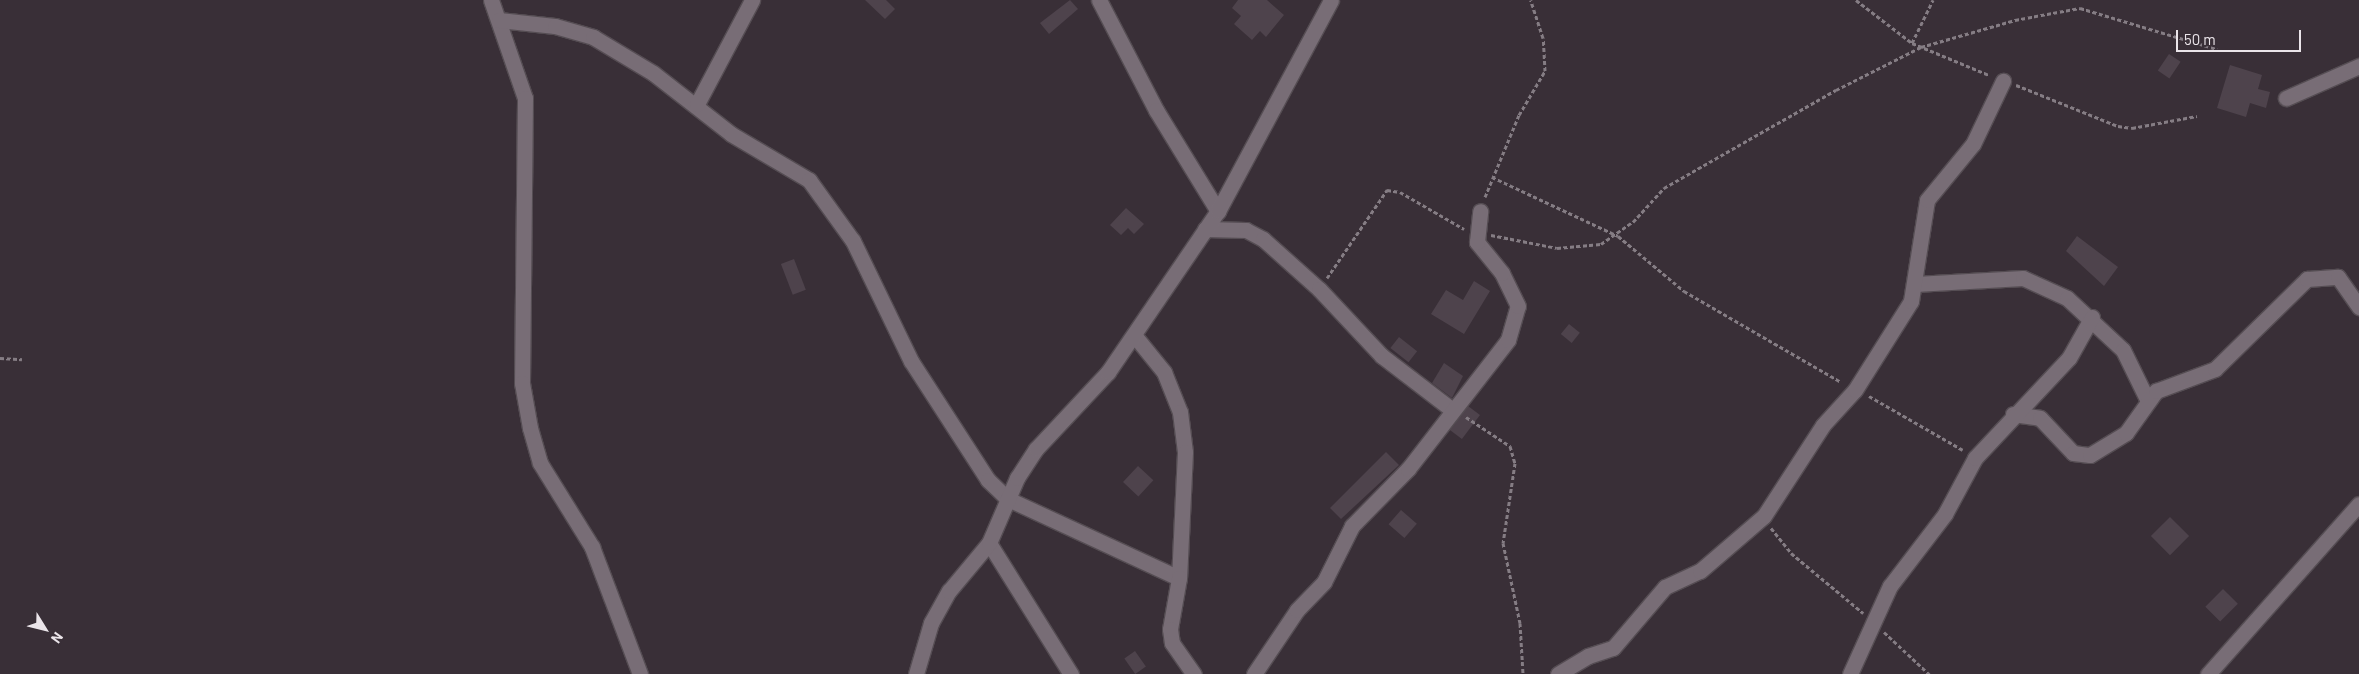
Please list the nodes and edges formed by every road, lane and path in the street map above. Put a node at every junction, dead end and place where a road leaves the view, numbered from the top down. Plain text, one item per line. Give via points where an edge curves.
1 (491, 0) edge
2 (752, 0) edge
3 (1099, 0) edge
4 (1331, 0) edge
5 (1531, 0) edge
6 (1856, 0) edge
7 (1933, 0) edge
8 (499, 20) junction
9 (1912, 43) junction
10 (1921, 47) junction
11 (2217, 49) dead end
12 (2359, 66) edge
13 (2003, 80) junction
14 (2286, 98) dead end
15 (697, 104) junction
16 (2198, 116) dead end
17 (1492, 177) junction
18 (1218, 211) junction
19 (1480, 212) joint
20 (1206, 229) junction
21 (1475, 234) junction
22 (1618, 236) junction
23 (1915, 284) junction
24 (1319, 289) junction
25 (2359, 307) edge
26 (2092, 317) junction
27 (1134, 335) junction
28 (0, 358) edge
29 (22, 359) dead end
30 (1855, 390) junction
31 (2148, 401) junction
32 (1451, 409) junction
33 (2012, 414) junction
34 (1975, 458) junction
35 (1008, 499) junction
36 (2359, 504) edge
37 (1764, 516) junction
38 (989, 543) junction
39 (1179, 578) junction
40 (1871, 620) junction
41 (640, 674) edge
42 (916, 674) edge
43 (1071, 674) edge
44 (1194, 674) edge
45 (1254, 674) edge
46 (1523, 674) edge
47 (1558, 674) edge
48 (1850, 674) edge
49 (1929, 674) edge
50 (2208, 674) edge

1 - 8 street
2 - 15 street
3 - 18 street via 1156,110
4 - 18 street
5 - 17 path via 1544,38 1545,71
6 - 9 path
7 - 9 path
8 - 15 street via 554,26 593,36
8 - 41 street via 525,98 522,384 530,428 544,472 592,547
9 - 10 path
10 - 11 path via 2015,20 2080,8
10 - 13 path
10 - 22 path via 1836,90 1672,183
12 - 14 street
13 - 16 path via 2061,100 2118,126 2132,128
13 - 23 street via 1973,144 1927,200
15 - 35 street via 732,134 809,180 828,202 872,275 928,391 973,463
17 - 19 path
17 - 22 path
18 - 20 street
19 - 21 street
20 - 24 street via 1246,230
20 - 27 street
21 - 22 path via 1578,249
21 - 24 path via 1400,192 1386,190
21 - 32 street via 1510,288 1518,306 1517,320 1491,364
22 - 30 path via 1684,291
23 - 26 street via 2023,278 2067,298
23 - 30 street via 1897,326
24 - 32 street via 1382,356
25 - 31 street via 2338,277 2307,279 2215,369 2169,384
26 - 31 street via 2123,350
26 - 33 street via 2069,358
27 - 35 street via 1085,400 1036,449
27 - 39 street via 1164,372 1180,412 1185,452
28 - 29 path
30 - 34 path via 1934,430
30 - 37 street via 1818,432
31 - 33 street via 2126,433 2108,447 2081,456 2073,453 2040,418
32 - 45 street via 1408,469 1352,526 1324,582 1297,610
32 - 46 path via 1510,446 1515,463 1502,543 1520,623
33 - 34 street
34 - 40 street via 1945,514 1890,586
35 - 38 street
35 - 39 street
36 - 50 street
37 - 40 path via 1791,553
37 - 47 street via 1700,571 1665,587 1613,648 1588,656
38 - 42 street via 949,591 931,623
38 - 43 street
39 - 44 street via 1172,643
40 - 48 street
40 - 49 path

